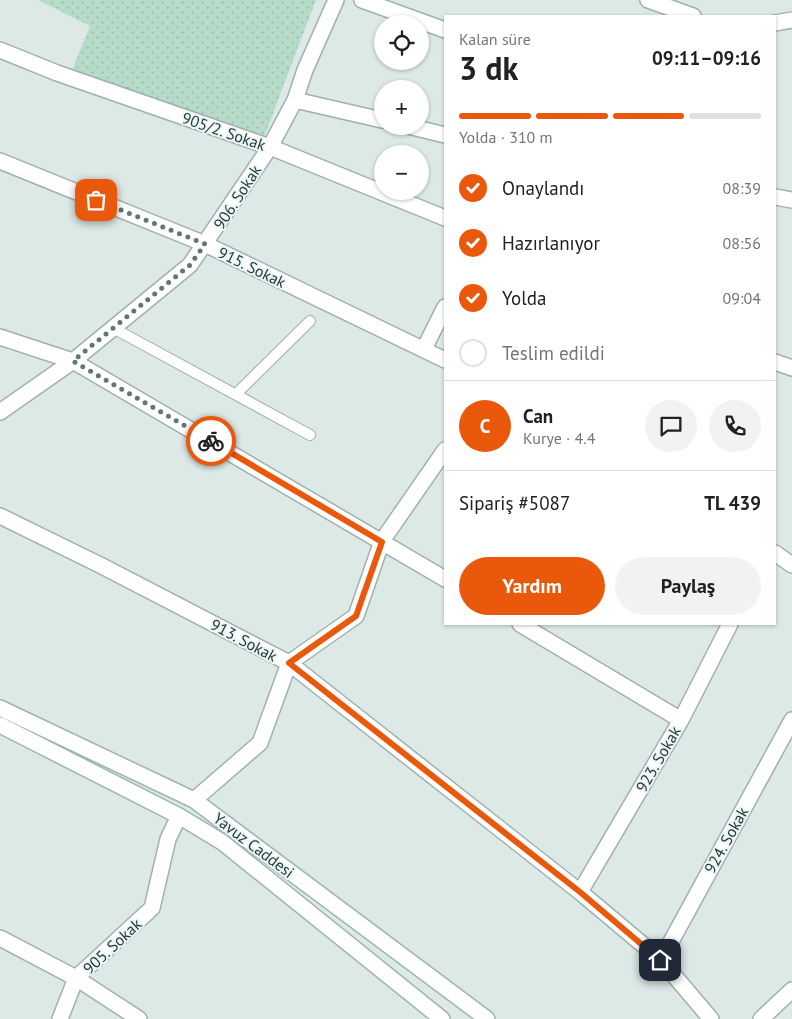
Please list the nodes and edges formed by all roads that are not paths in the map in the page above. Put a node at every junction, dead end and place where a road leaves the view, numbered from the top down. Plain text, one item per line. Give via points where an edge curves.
1 (336, 0) edge
2 (362, 0) edge
3 (648, 0) edge
4 (690, 15) edge
5 (792, 20) edge
6 (776, 22) edge
7 (444, 30) edge
8 (0, 50) edge
9 (295, 100) junction
10 (374, 118) edge
11 (429, 131) edge
12 (444, 135) edge
13 (270, 147) junction
14 (0, 160) edge
15 (776, 197) edge
16 (792, 200) edge
17 (444, 218) edge
18 (205, 244) junction
19 (444, 308) edge
20 (310, 321) dead end
21 (113, 328) junction
22 (0, 337) edge
23 (424, 349) junction
24 (444, 359) edge
25 (73, 361) junction
26 (776, 362) edge
27 (792, 368) edge
28 (236, 394) junction
29 (0, 412) edge
30 (310, 436) dead end
31 (444, 451) edge
32 (0, 516) edge
33 (382, 542) junction
34 (776, 552) edge
35 (776, 553) edge
36 (792, 556) edge
37 (792, 566) edge
38 (444, 578) edge
39 (522, 625) edge
40 (729, 625) edge
41 (289, 663) junction
42 (0, 708) edge
43 (681, 720) junction
44 (792, 720) edge
45 (0, 725) edge
46 (194, 800) junction
47 (179, 816) junction
48 (580, 892) junction
49 (0, 938) edge
50 (660, 960) junction
51 (76, 978) junction
52 (792, 990) edge
53 (60, 1019) edge
54 (138, 1019) edge
55 (442, 1019) edge
56 (487, 1019) edge
57 (711, 1019) edge
58 (761, 1019) edge

1 - 9 street, 906. Sokak
2 - 7 street
3 - 4 street
5 - 6 street
8 - 13 street, 905/2. Sokak
9 - 10 street
9 - 13 street, 906. Sokak
11 - 12 street
13 - 17 street, 905/2. Sokak
13 - 18 street, 906. Sokak
14 - 18 street, 915. Sokak
15 - 16 street
18 - 21 street, 906. Sokak via 190,265
18 - 23 street, 915. Sokak
19 - 23 street
20 - 28 lane
21 - 25 street, 906. Sokak
21 - 28 lane
22 - 25 street
23 - 24 street, 915. Sokak
25 - 29 street, 906. Sokak
25 - 33 street
26 - 27 street
28 - 30 lane
31 - 33 street
32 - 41 street, 913. Sokak
33 - 38 street
33 - 41 street via 356,616
34 - 36 street
35 - 37 street
39 - 43 street
40 - 43 street, 923. Sokak
41 - 46 street via 260,743
41 - 48 street, 913. Sokak
42 - 46 street, Yavuz Caddesi
43 - 48 street, 923. Sokak
44 - 50 street, 924. Sokak
45 - 47 street, Yavuz Caddesi
46 - 56 street, Yavuz Caddesi
47 - 51 street, 905. Sokak via 168,839 152,908
47 - 55 street, Yavuz Caddesi via 222,842
48 - 50 street, 913. Sokak
49 - 51 street
50 - 57 street, 913. Sokak
51 - 53 street, 905. Sokak
51 - 54 street
52 - 58 street

